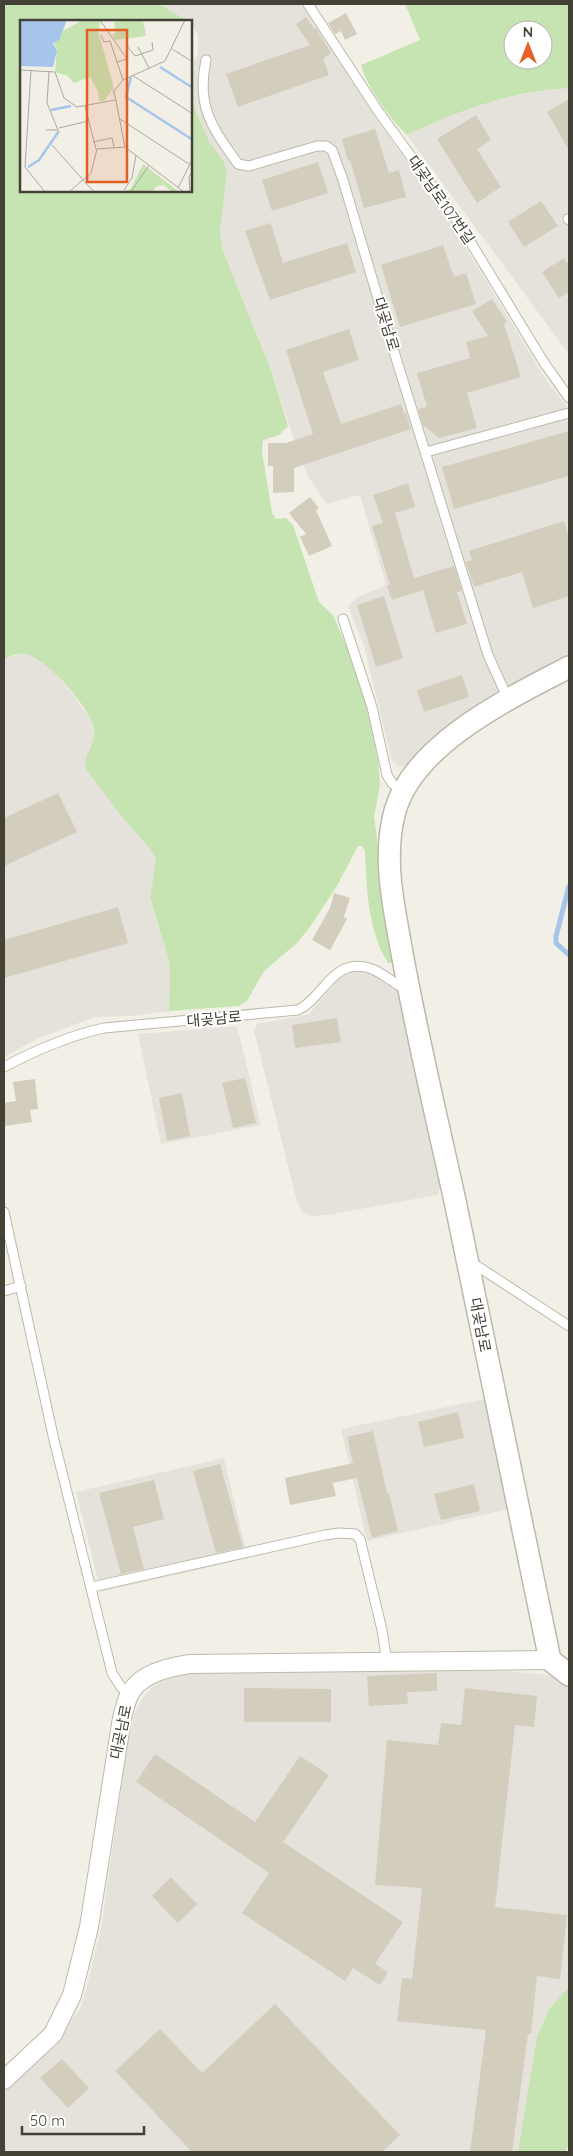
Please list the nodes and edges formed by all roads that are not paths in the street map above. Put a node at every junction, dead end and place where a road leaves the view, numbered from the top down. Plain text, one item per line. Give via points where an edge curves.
1 (308, 4) edge
2 (206, 60) dead end
3 (569, 398) edge
4 (569, 413) edge
5 (426, 452) junction
6 (343, 619) dead end
7 (569, 667) edge
8 (508, 699) junction
9 (403, 792) junction
10 (409, 991) junction
11 (4, 1067) edge
12 (4, 1212) edge
13 (468, 1260) junction
14 (21, 1286) junction
15 (4, 1291) edge
16 (569, 1326) edge
17 (92, 1588) junction
18 (550, 1660) junction
19 (386, 1662) junction
20 (569, 1675) edge
21 (130, 1694) junction
22 (4, 2080) edge

1 - 3 lane, 대곶남로107번길 via 378,111 457,220
2 - 5 lane, 대곶남로 via 202,79 203,99 209,118 238,164 249,166 317,146 332,150
4 - 5 lane
5 - 8 lane, 대곶남로 via 488,655
6 - 9 lane via 372,707 387,775
7 - 8 street, 대곶남로
8 - 9 street, 대곶남로 via 442,744
9 - 10 street, 대곶남로 via 395,812 389,856 391,889
10 - 11 lane, 대곶남로 via 373,969 352,968 332,976 306,1006 298,1010 104,1028 78,1034
10 - 13 street, 대곶남로
12 - 14 lane
13 - 16 lane
13 - 18 street, 대곶남로
14 - 15 lane
14 - 17 lane via 54,1440
17 - 19 lane via 325,1535 355,1534 360,1539 382,1630
17 - 21 lane via 112,1672 121,1687
18 - 19 street, 대곶남로
18 - 20 street
19 - 21 street, 대곶남로 via 172,1666 139,1683
21 - 22 street, 대곶남로 via 122,1718 89,1927 72,1995 53,2034

